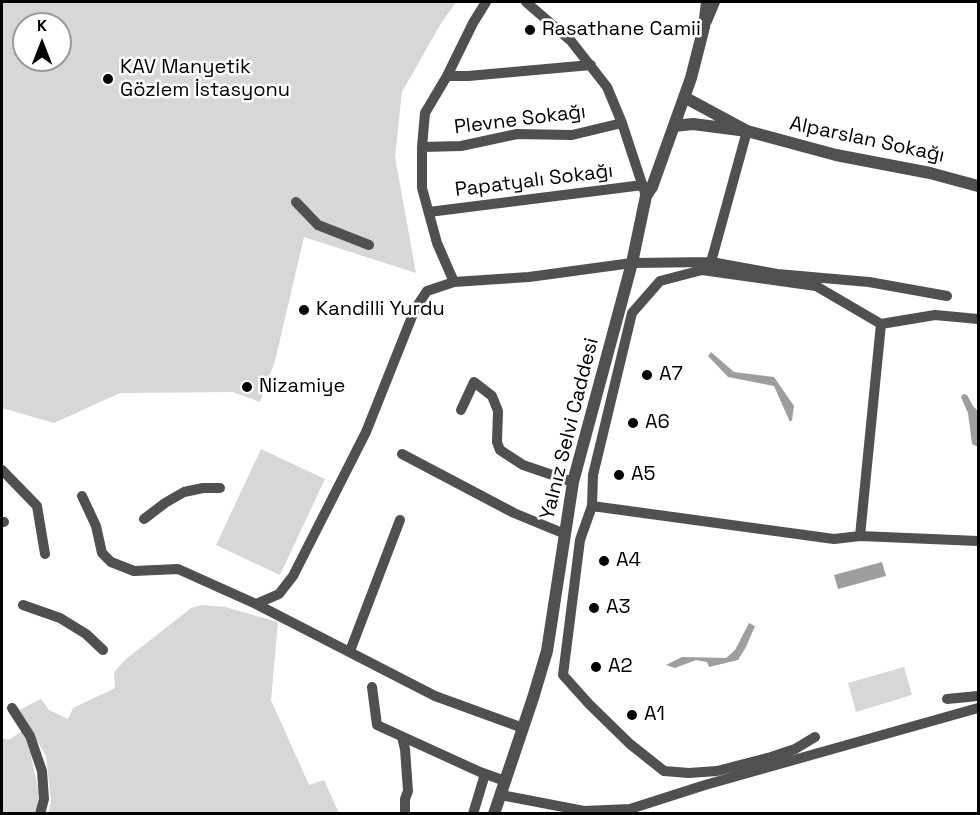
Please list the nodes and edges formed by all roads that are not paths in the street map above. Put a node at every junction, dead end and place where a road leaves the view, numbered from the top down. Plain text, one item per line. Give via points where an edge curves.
1 (486, 2) edge
2 (526, 2) edge
3 (707, 2) edge
4 (716, 2) edge
5 (704, 27) junction
6 (591, 65) junction
7 (447, 76) junction
8 (684, 97) junction
9 (622, 123) junction
10 (674, 126) junction
11 (747, 132) junction
12 (422, 147) junction
13 (978, 186) edge
14 (645, 191) junction
15 (296, 202) dead end
16 (429, 212) junction
17 (369, 245) dead end
18 (711, 262) junction
19 (632, 263) junction
20 (454, 282) junction
21 (947, 296) dead end
22 (978, 319) edge
23 (881, 324) junction
24 (461, 410) dead end
25 (402, 454) dead end
26 (2, 470) edge
27 (573, 482) junction
28 (220, 488) dead end
29 (82, 496) dead end
30 (592, 506) junction
31 (144, 519) dead end
32 (400, 520) dead end
33 (565, 534) junction
34 (860, 536) junction
35 (978, 541) edge
36 (45, 554) dead end
37 (256, 604) junction
38 (23, 606) dead end
39 (103, 650) dead end
40 (350, 651) junction
41 (372, 687) dead end
42 (978, 696) edge
43 (947, 699) dead end
44 (12, 708) dead end
45 (978, 708) edge
46 (523, 728) junction
47 (402, 737) junction
48 (815, 737) dead end
49 (485, 774) junction
50 (505, 780) junction
51 (501, 795) junction
52 (616, 811) edge
53 (39, 813) edge
54 (405, 813) edge
55 (473, 813) edge
56 (494, 813) edge

1 - 7 street
2 - 6 street via 571,41
3 - 5 street, Yalnız Selvi Caddesi
4 - 5 street
5 - 8 street, Yalnız Selvi Caddesi
6 - 7 street
6 - 9 street via 607,87
7 - 12 street via 425,114
8 - 10 street, Yalnız Selvi Caddesi
8 - 11 street, Alparslan Sokağı
9 - 12 street, Plevne Sokağı via 572,135 518,134 461,146
9 - 14 street
10 - 11 street, Alparslan Sokağı via 693,124
10 - 14 street, Yalnız Selvi Caddesi via 652,187
11 - 13 street, Alparslan Sokağı
11 - 18 street
12 - 16 street via 422,188
14 - 16 street, Papatyalı Sokağı
14 - 19 street, Yalnız Selvi Caddesi
15 - 17 street via 318,225
16 - 20 street
18 - 19 street
18 - 21 street
19 - 20 street
19 - 27 street, Yalnız Selvi Caddesi
20 - 37 street via 427,291 415,309 366,432 293,576 279,594
22 - 23 street via 935,315
23 - 30 street via 816,286 702,270 660,280 632,312 593,475
23 - 34 street
24 - 27 street via 474,382 492,396 498,411 500,450 523,465
25 - 33 street via 514,513
26 - 36 street via 37,506
27 - 33 street, Yalnız Selvi Caddesi
28 - 31 street via 184,492
29 - 37 street via 96,526 102,553 111,561 134,571 178,569
30 - 34 street via 834,539
30 - 48 street via 580,540 563,675 589,704 664,771 717,771 771,758
32 - 40 street
33 - 46 street, Yalnız Selvi Caddesi via 547,651
34 - 35 street
37 - 40 street
38 - 39 street via 60,618
40 - 46 street via 435,696
41 - 47 street via 377,725
42 - 43 street
44 - 53 street via 30,736 42,771 44,799
45 - 52 street
46 - 50 street, Yalnız Selvi Caddesi
47 - 49 street
47 - 54 street via 408,790
49 - 50 street
49 - 55 street
50 - 51 street, Yalnız Selvi Caddesi
51 - 52 street via 584,810
51 - 56 street, Yalnız Selvi Caddesi

